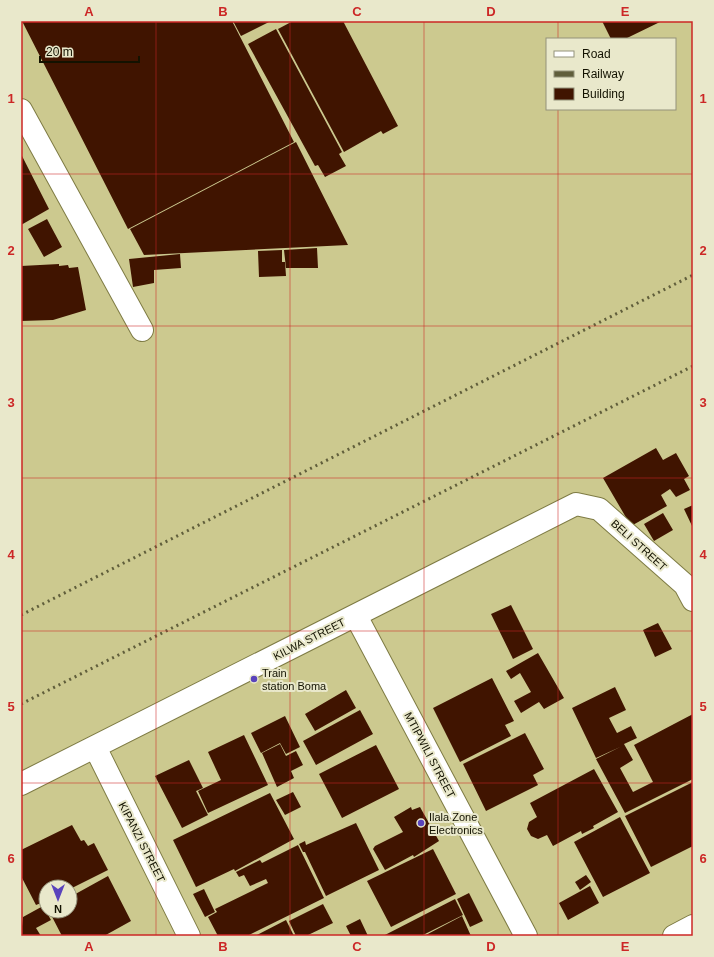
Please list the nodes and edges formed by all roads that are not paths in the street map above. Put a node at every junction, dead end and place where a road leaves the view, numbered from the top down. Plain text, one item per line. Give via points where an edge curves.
1 (21, 110) edge
2 (142, 330) dead end
3 (576, 504) joint
4 (693, 600) edge
5 (356, 616) junction
6 (95, 747) junction
7 (21, 784) edge
8 (693, 926) edge
9 (189, 936) edge
10 (526, 936) edge
11 (674, 936) edge

1 - 2 street
3 - 4 street, BELI STREET via 599,509 685,585
3 - 5 street, KILWA STREET
5 - 6 street, KILWA STREET
5 - 10 street, MTIPWILI STREET
6 - 7 street, KILWA STREET
6 - 9 street, KIPANZI STREET
8 - 11 street

